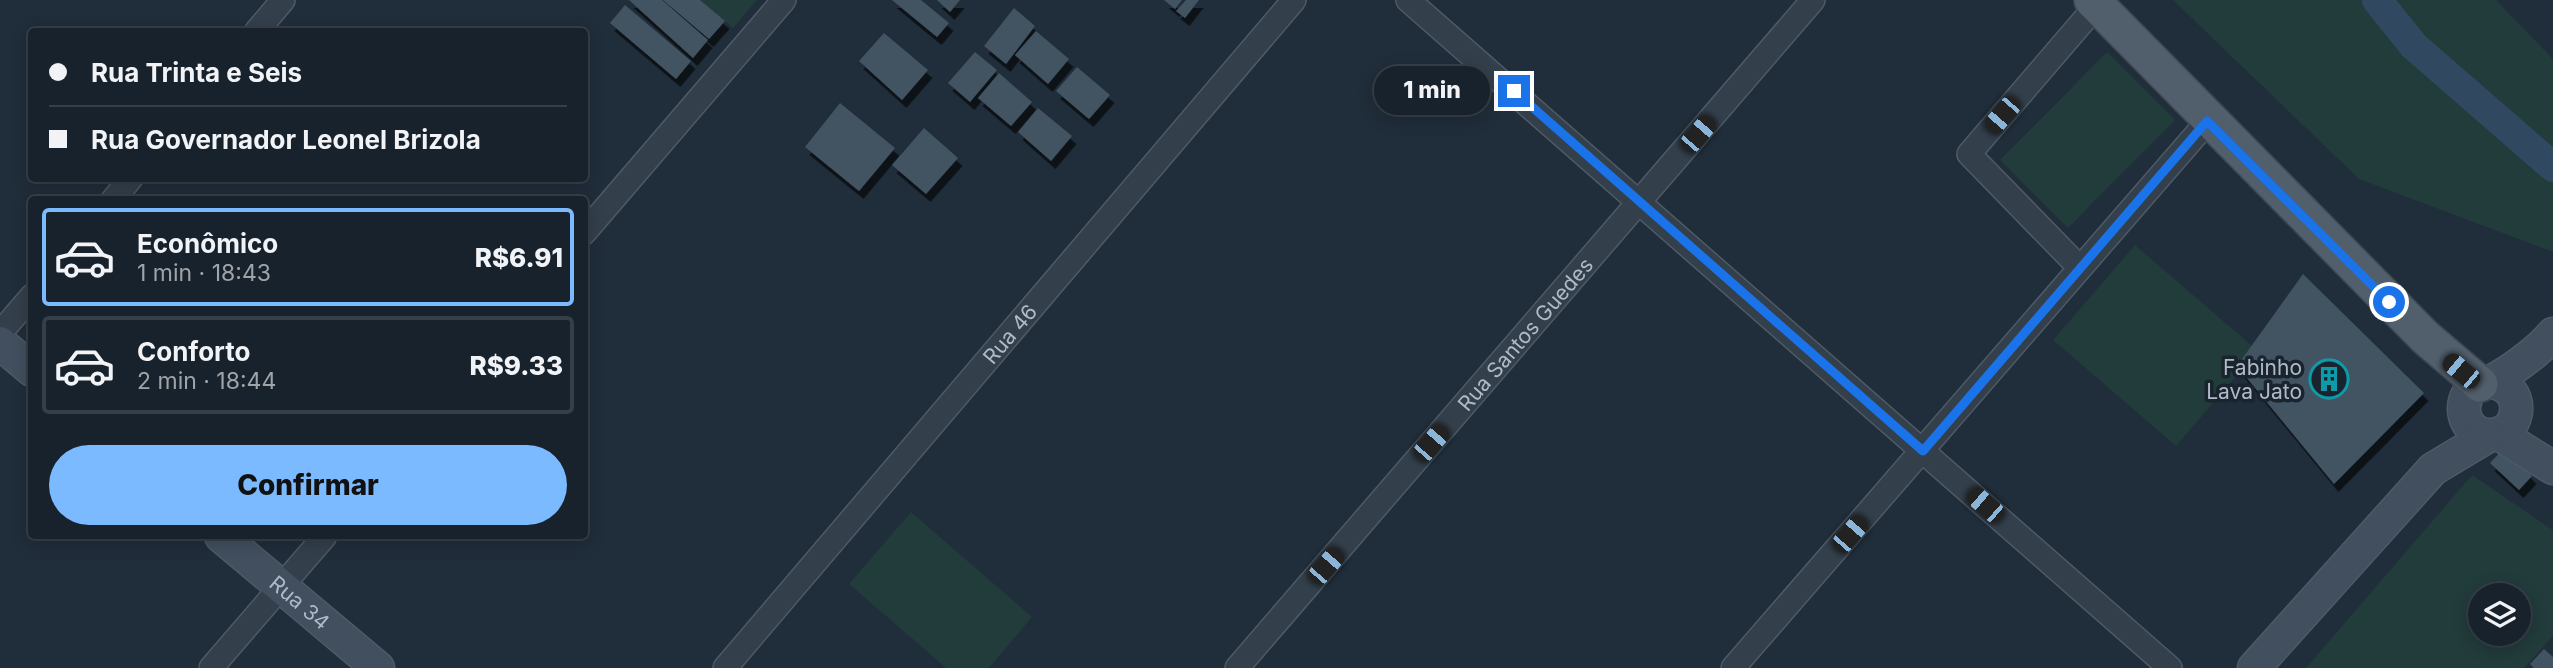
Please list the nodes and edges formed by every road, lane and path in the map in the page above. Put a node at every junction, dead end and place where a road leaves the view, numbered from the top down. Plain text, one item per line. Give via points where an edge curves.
1 (283, 0) edge
2 (784, 0) edge
3 (1294, 0) edge
4 (1408, 0) edge
5 (1813, 0) edge
6 (2094, 3) edge
7 (259, 28) edge
8 (2207, 121) junction
9 (128, 182) edge
10 (116, 196) edge
11 (1640, 201) junction
12 (588, 228) edge
13 (2080, 268) junction
14 (28, 301) edge
15 (0, 333) edge
16 (2548, 340) edge
17 (0, 343) edge
18 (28, 367) edge
19 (2478, 392) junction
20 (2505, 423) junction
21 (1923, 451) junction
22 (2436, 465) junction
23 (2551, 466) edge
24 (225, 539) edge
25 (322, 539) edge
26 (281, 587) junction
27 (211, 668) edge
28 (378, 668) edge
29 (725, 668) edge
30 (1237, 668) edge
31 (1733, 668) edge
32 (2171, 668) edge
33 (2253, 668) edge

1 - 7 street
2 - 12 street
3 - 29 street, Rua 46
4 - 11 street
5 - 11 street, Rua Santos Guedes
6 - 8 main road
6 - 13 street via 1969,154
8 - 13 street
8 - 19 main road
9 - 10 street
11 - 21 street
11 - 30 street, Rua Santos Guedes
13 - 21 street
14 - 15 street
16 - 19 street
16 - 20 street
17 - 18 street
19 - 20 street via 2473,429
19 - 20 street via 2501,384 2510,390 2516,399
19 - 22 street
20 - 22 street
20 - 23 street via 2539,440
21 - 31 street
21 - 32 street
22 - 33 street
24 - 26 street, Rua 34
25 - 26 street
26 - 27 street
26 - 28 street, Rua 34

